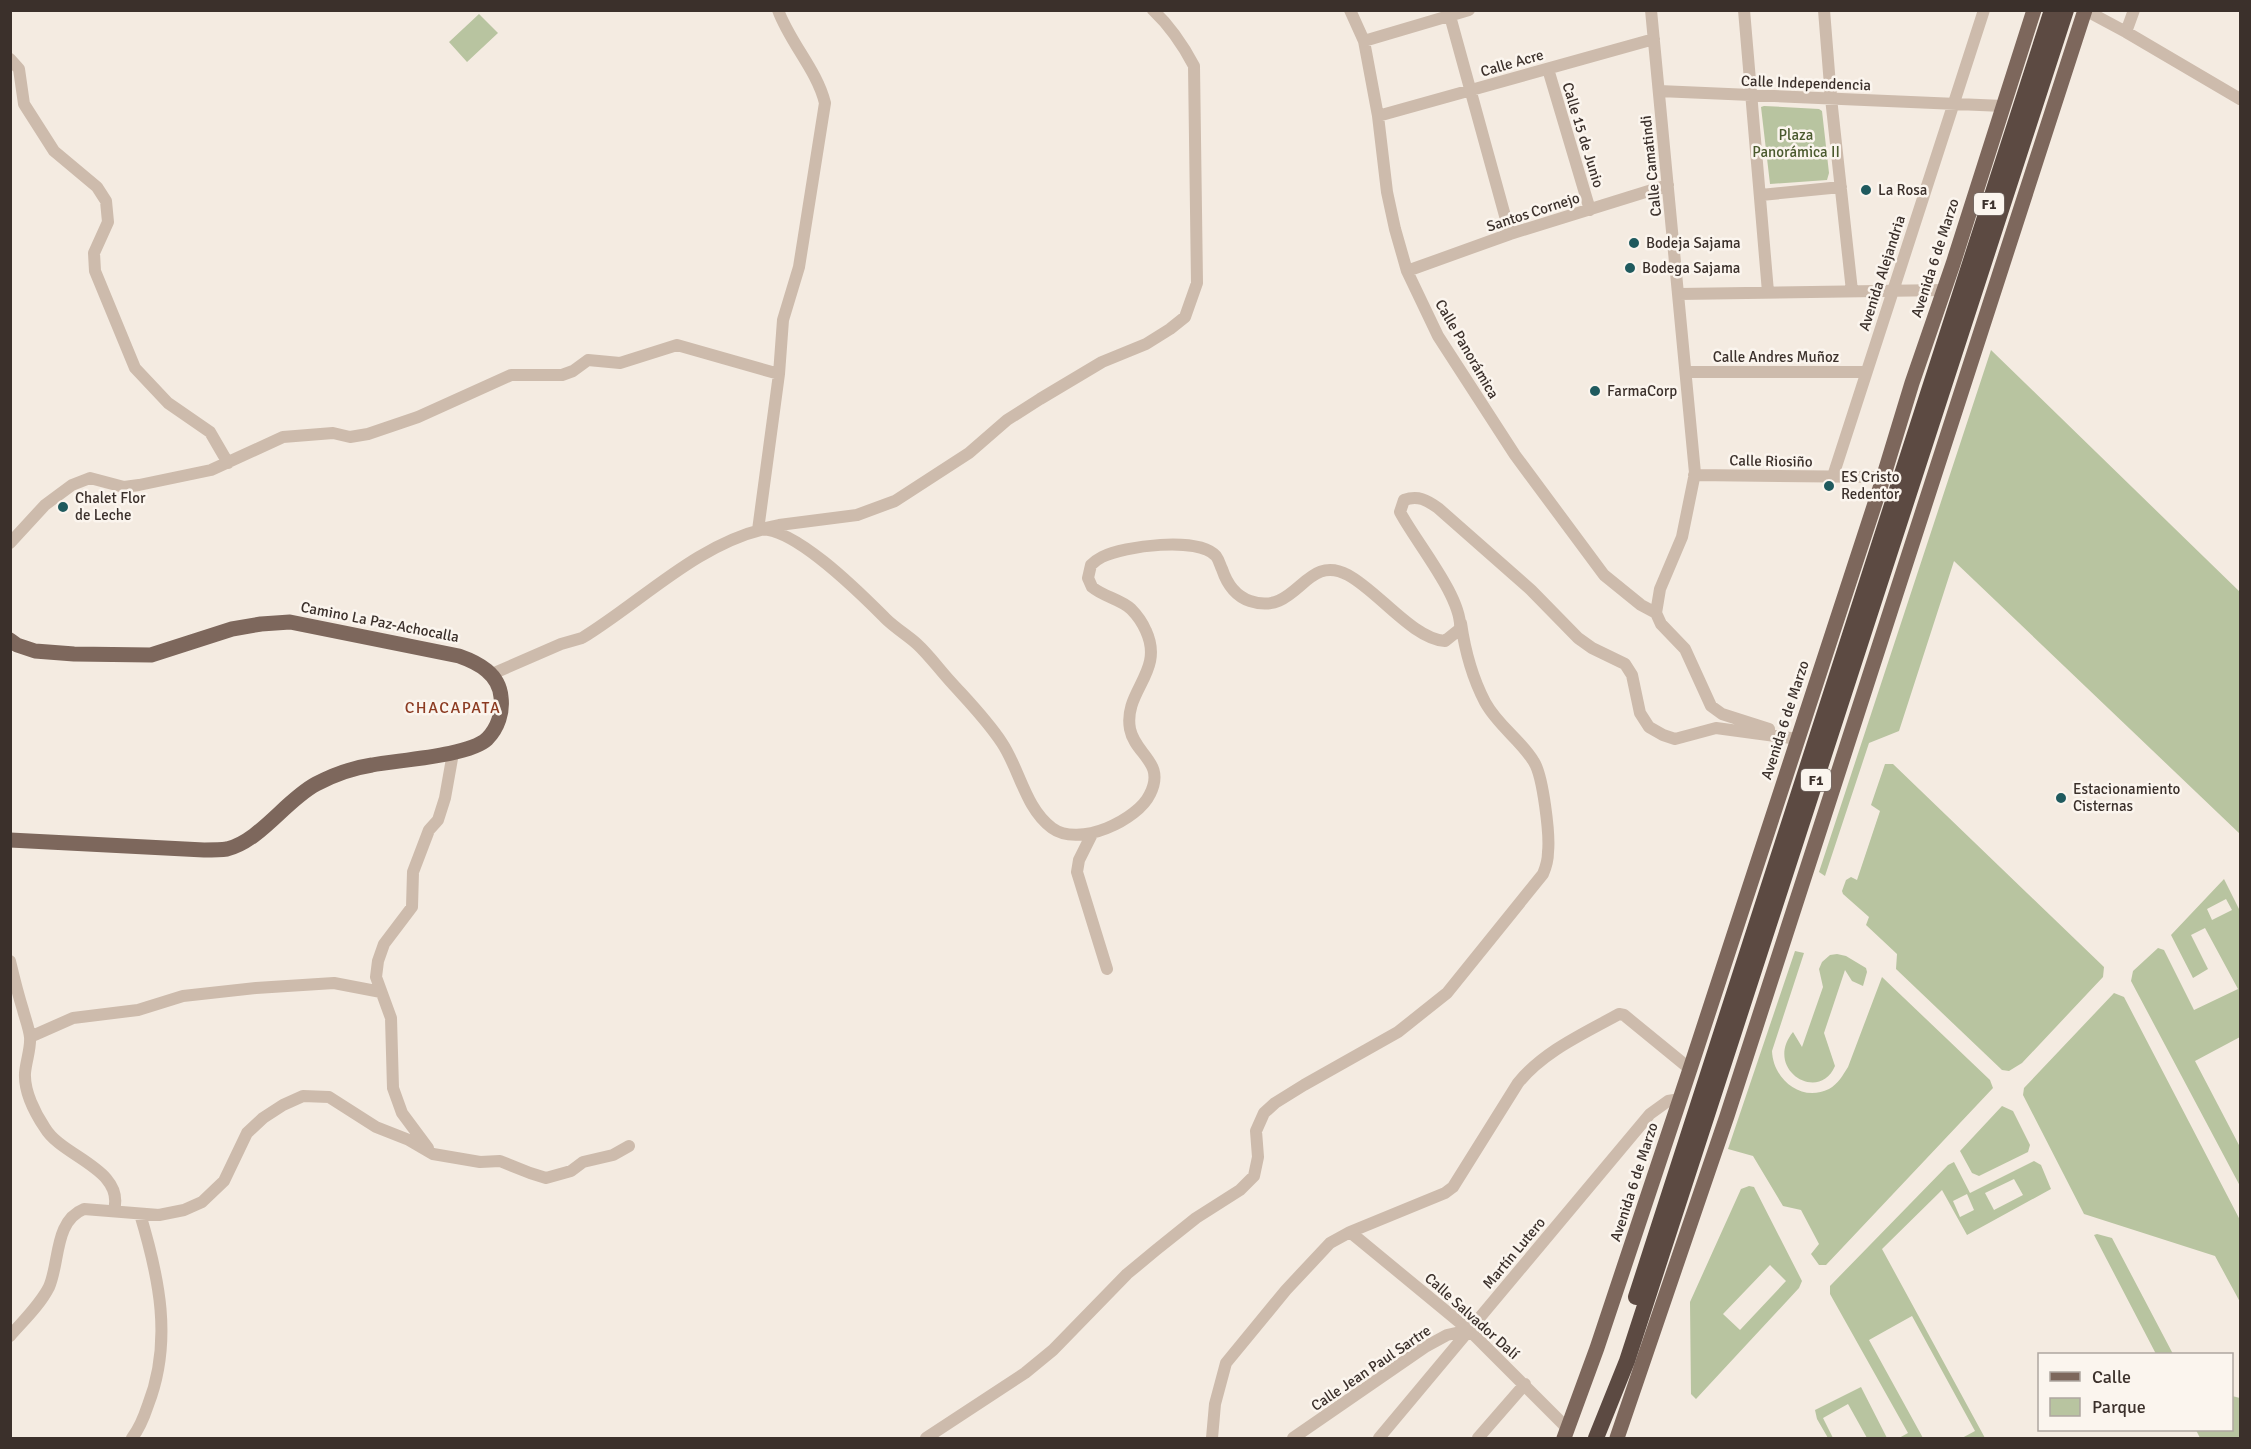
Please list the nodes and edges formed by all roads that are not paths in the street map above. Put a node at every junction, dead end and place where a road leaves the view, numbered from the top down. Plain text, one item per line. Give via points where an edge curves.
1 (778, 10) edge
2 (1153, 10) edge
3 (1350, 10) edge
4 (1469, 10) edge
5 (1651, 10) edge
6 (1744, 10) edge
7 (1824, 10) edge
8 (1984, 10) edge
9 (2034, 10) edge
10 (2052, 10) edge
11 (2066, 10) edge
12 (2085, 10) edge
13 (2134, 10) edge
14 (1450, 16) junction
15 (2126, 32) junction
16 (1654, 39) junction
17 (1364, 41) junction
18 (10, 59) edge
19 (1548, 69) junction
20 (1471, 91) junction
21 (1659, 91) junction
22 (1751, 96) junction
23 (1831, 98) junction
24 (2241, 99) edge
25 (1953, 104) junction
26 (2003, 106) junction
27 (1378, 116) junction
28 (1668, 185) junction
29 (1841, 187) junction
30 (1761, 195) junction
31 (1590, 210) junction
32 (1510, 234) junction
33 (1407, 271) junction
34 (1944, 290) junction
35 (1852, 291) junction
36 (1892, 291) junction
37 (1768, 292) junction
38 (1679, 294) junction
39 (1686, 372) junction
40 (1865, 372) junction
41 (778, 374) junction
42 (228, 463) junction
43 (1695, 475) junction
44 (1833, 476) junction
45 (1883, 477) junction
46 (762, 530) junction
47 (10, 543) edge
48 (1656, 614) junction
49 (1461, 619) junction
50 (10, 640) edge
51 (492, 674) junction
52 (1798, 739) junction
53 (453, 753) junction
54 (1092, 834) junction
55 (10, 840) edge
56 (10, 961) edge
57 (1107, 969) dead end
58 (381, 992) junction
59 (30, 1037) junction
60 (1690, 1069) junction
61 (1680, 1099) junction
62 (629, 1146) dead end
63 (432, 1155) junction
64 (114, 1210) junction
65 (140, 1214) junction
66 (1350, 1232) junction
67 (1470, 1330) junction
68 (10, 1336) edge
69 (1525, 1384) junction
70 (1566, 1434) edge
71 (132, 1438) edge
72 (926, 1438) edge
73 (1212, 1438) edge
74 (1293, 1438) edge
75 (1379, 1438) edge
76 (1478, 1438) edge
77 (1586, 1438) edge
78 (1596, 1438) edge
79 (1617, 1438) edge

1 - 41 street via 822,90 825,103 799,267 783,320
2 - 46 street via 1183,44 1194,66 1197,283 1185,317 1146,344 1102,362 1007,420 969,453 896,501 857,515
3 - 17 street, Calle Panorámica
4 - 14 street
5 - 16 street, Calle Camatindi
6 - 22 street
7 - 23 street
8 - 25 street, Avenida Alejandria
9 - 26 main road, Avenida 6 de Marzo
10 - 77 highway, F1 via 1620,1347
11 - 78 highway, F1 via 1627,1361
12 - 15 street
12 - 79 main road via 1727,1116
13 - 15 street
14 - 17 street
14 - 20 street
15 - 24 street
16 - 19 street, Calle Acre
16 - 21 street, Calle Camatindi
17 - 27 street, Calle Panorámica
18 - 42 street via 19,69 24,104 54,151 97,186 106,201 108,222 94,253 95,271 135,368 168,403 210,432
19 - 20 street, Calle Acre
19 - 31 street, Calle 15 de Junio
20 - 27 street, Calle Acre
20 - 32 street
21 - 22 street, Calle Independencia
21 - 28 street, Calle Camatindi
22 - 23 street, Calle Independencia
22 - 30 street
23 - 25 street, Calle Independencia
23 - 29 street
25 - 26 street, Calle Independencia
25 - 36 street, Avenida Alejandria
26 - 34 main road, Avenida 6 de Marzo
27 - 33 street, Calle Panorámica via 1387,192
28 - 31 street, Santos Cornejo
28 - 38 street, Calle Camatindi
29 - 30 street
29 - 35 street
30 - 37 street
31 - 32 street, Santos Cornejo
32 - 33 street, Santos Cornejo
33 - 48 street, Calle Panorámica via 1438,336 1515,455 1604,575
34 - 36 street
34 - 45 main road, Avenida 6 de Marzo
35 - 36 street
35 - 37 street
36 - 40 street, Avenida Alejandria
37 - 38 street
38 - 39 street, Calle Camatindi
39 - 40 street, Calle Andres Muñoz
39 - 43 street, Calle Camatindi
40 - 44 street, Avenida Alejandria
41 - 42 street via 677,345 620,363 588,360 562,375 511,375 394,426 350,437 333,433 283,437
41 - 46 street
42 - 47 street via 124,487 90,478 84,480 45,505
43 - 44 street, Calle Riosiño
43 - 48 street, Calle Camatindi via 1682,537 1660,589
44 - 45 street, Calle Riosiño
45 - 52 main road, Avenida 6 de Marzo
46 - 51 street via 707,552 582,638
46 - 54 street via 781,534 801,545 856,588 918,645 982,715 1004,745 1031,804 1053,829 1070,836
48 - 52 street via 1686,649 1712,706 1722,714
49 - 52 street via 1400,512 1404,500 1420,498 1438,508 1531,590 1578,638 1625,664 1632,675 1640,713 1649,727 1675,739 1716,728
49 - 54 street via 1460,629 1445,641 1425,637 1347,574 1332,571 1306,579 1285,600 1271,605 1251,602 1236,594 1226,581 1218,558 1208,549 1142,546 1102,557 1091,565 1088,578 1092,587 1132,610 1152,643 1152,659 1129,720 1131,734 1152,763 1154,776 1150,794 1140,808
49 - 72 street via 1466,656 1485,702 1539,772 1549,850 1543,874 1447,993 1398,1032 1275,1102 1264,1113 1256,1131 1258,1157 1254,1176 1240,1190 1196,1218 1127,1274 1025,1373
50 - 51 main road, Camino La Paz-Achocalla via 35,651 152,655 232,629 290,622 459,656
51 - 53 main road via 500,686 503,710 497,725 486,740
52 - 60 main road, Avenida 6 de Marzo
53 - 55 main road via 340,773 314,785 250,837 228,848
53 - 58 street via 438,820 429,830 413,872 411,911 384,944 378,961 376,977
54 - 57 street via 1077,873
56 - 59 street
58 - 59 street via 334,983 183,996 138,1010 73,1018
58 - 63 street via 390,1018 393,1088 402,1113
59 - 64 street via 25,1075 28,1093 46,1130 107,1179 117,1201
60 - 61 main road, Avenida 6 de Marzo
60 - 66 street via 1619,1014 1544,1057 1529,1070 1453,1187
61 - 67 street, Martín Lutero via 1668,1101 1650,1114
61 - 70 main road, Avenida 6 de Marzo
62 - 63 street via 546,1178 500,1161
63 - 65 street via 410,1140 376,1127 329,1097 303,1096 282,1105 247,1133 224,1181 202,1202 159,1215
64 - 65 street
64 - 68 street via 84,1209 68,1220 48,1290
65 - 71 street via 153,1258 163,1325 158,1381 139,1430
66 - 67 street, Calle Salvador Dalí
66 - 73 street via 1330,1243 1226,1363 1215,1404
67 - 69 street, Calle Salvador Dalí
67 - 74 street, Calle Jean Paul Sartre via 1447,1335 1425,1347
67 - 75 street, Martín Lutero
69 - 70 street, Calle Salvador Dalí
69 - 76 street

